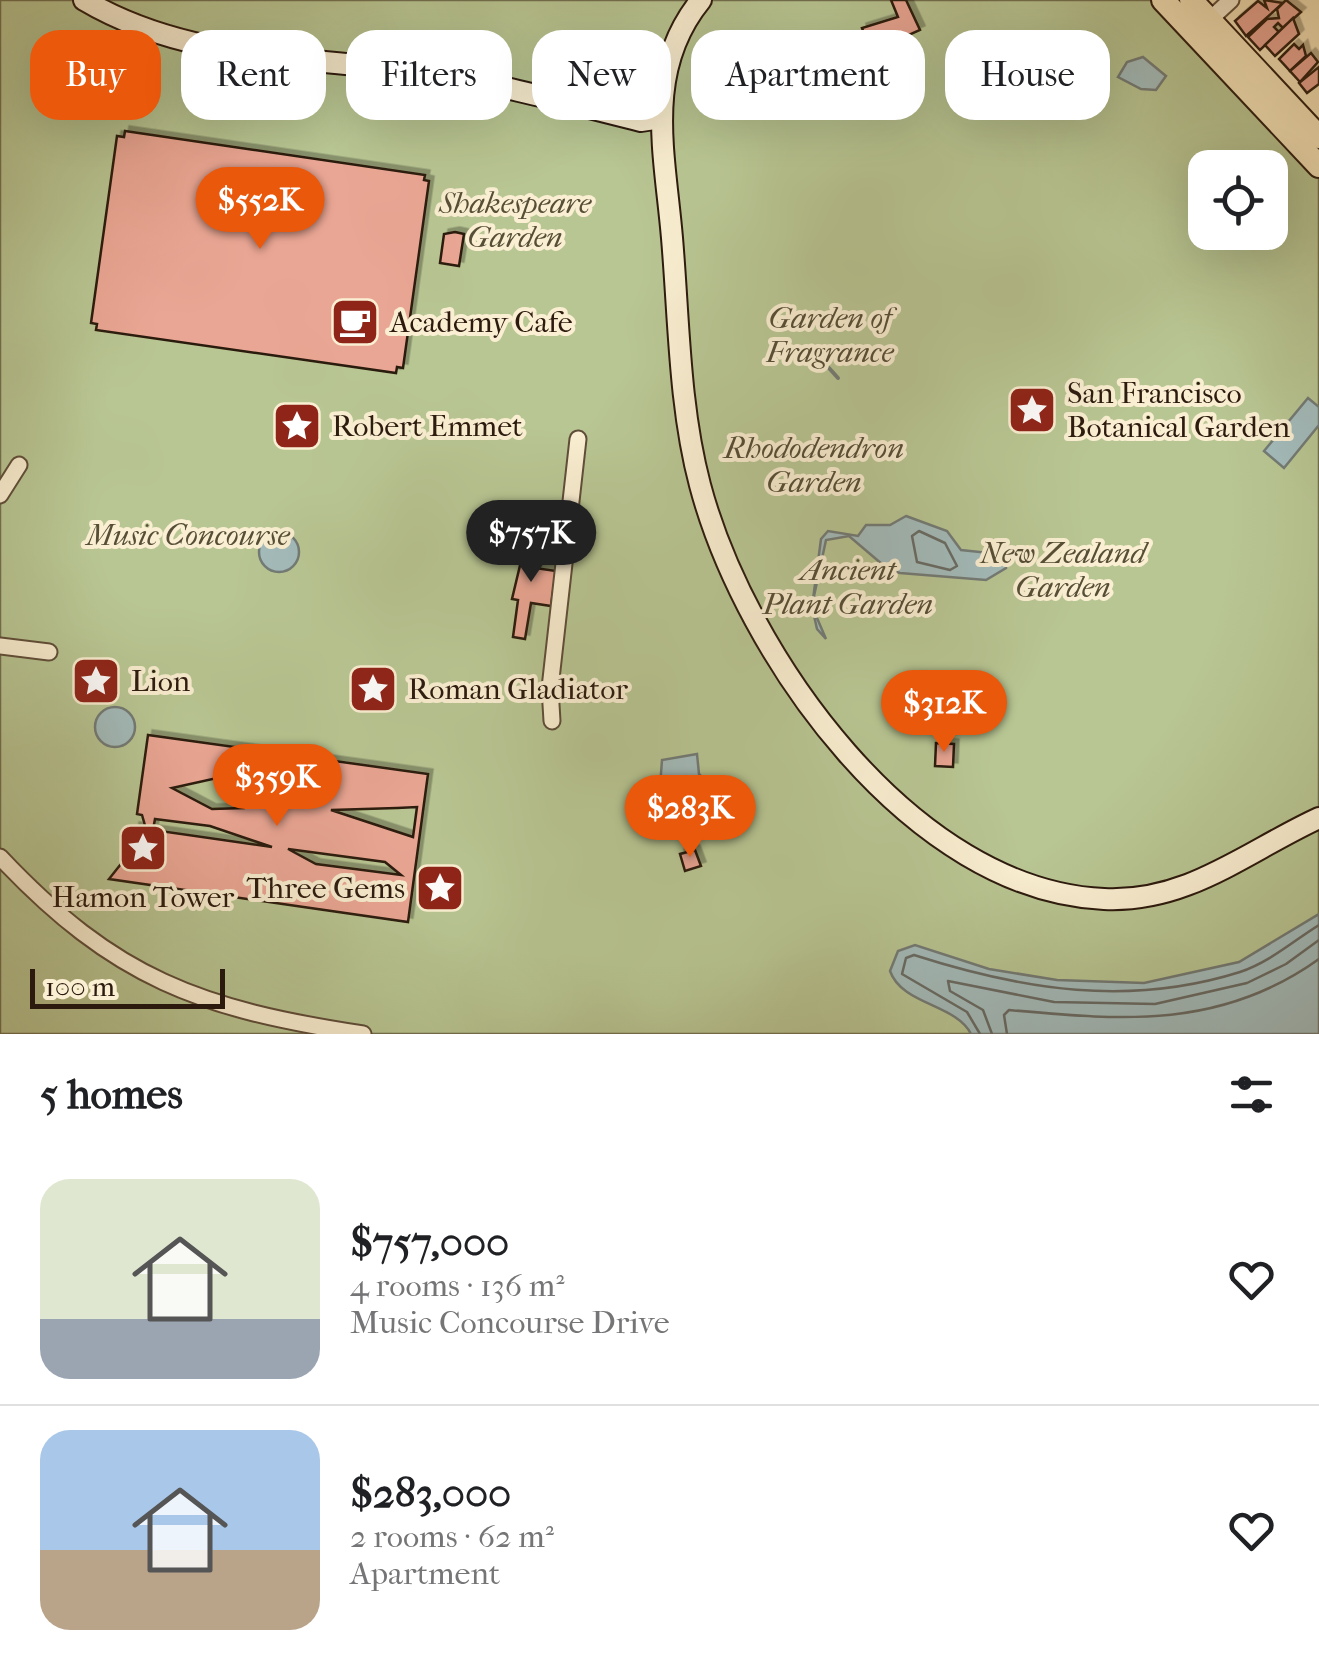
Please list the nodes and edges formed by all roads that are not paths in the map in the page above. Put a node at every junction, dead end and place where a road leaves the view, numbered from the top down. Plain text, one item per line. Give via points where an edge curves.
1 (84, 0) edge
2 (701, 0) edge
3 (1164, 0) edge
4 (1190, 0) edge
5 (1231, 0) edge
6 (1202, 27) junction
7 (671, 47) edge
8 (532, 96) edge
9 (661, 120) edge
10 (1319, 137) edge
11 (1319, 166) edge
12 (578, 439) dead end
13 (19, 465) dead end
14 (0, 496) edge
15 (0, 646) edge
16 (50, 652) dead end
17 (552, 721) dead end
18 (1319, 818) edge
19 (0, 857) edge
20 (362, 1034) edge

1 - 8 street via 140,29 214,49 433,74
2 - 7 street
3 - 6 main road
4 - 6 main road
5 - 6 street
6 - 10 main road
6 - 11 main road
9 - 18 street via 685,400 701,490 768,647 858,762 964,856 1027,885 1084,898 1142,898 1186,887
12 - 17 street via 550,688
13 - 14 street
15 - 16 street
19 - 20 street via 86,934 169,987 238,1012

